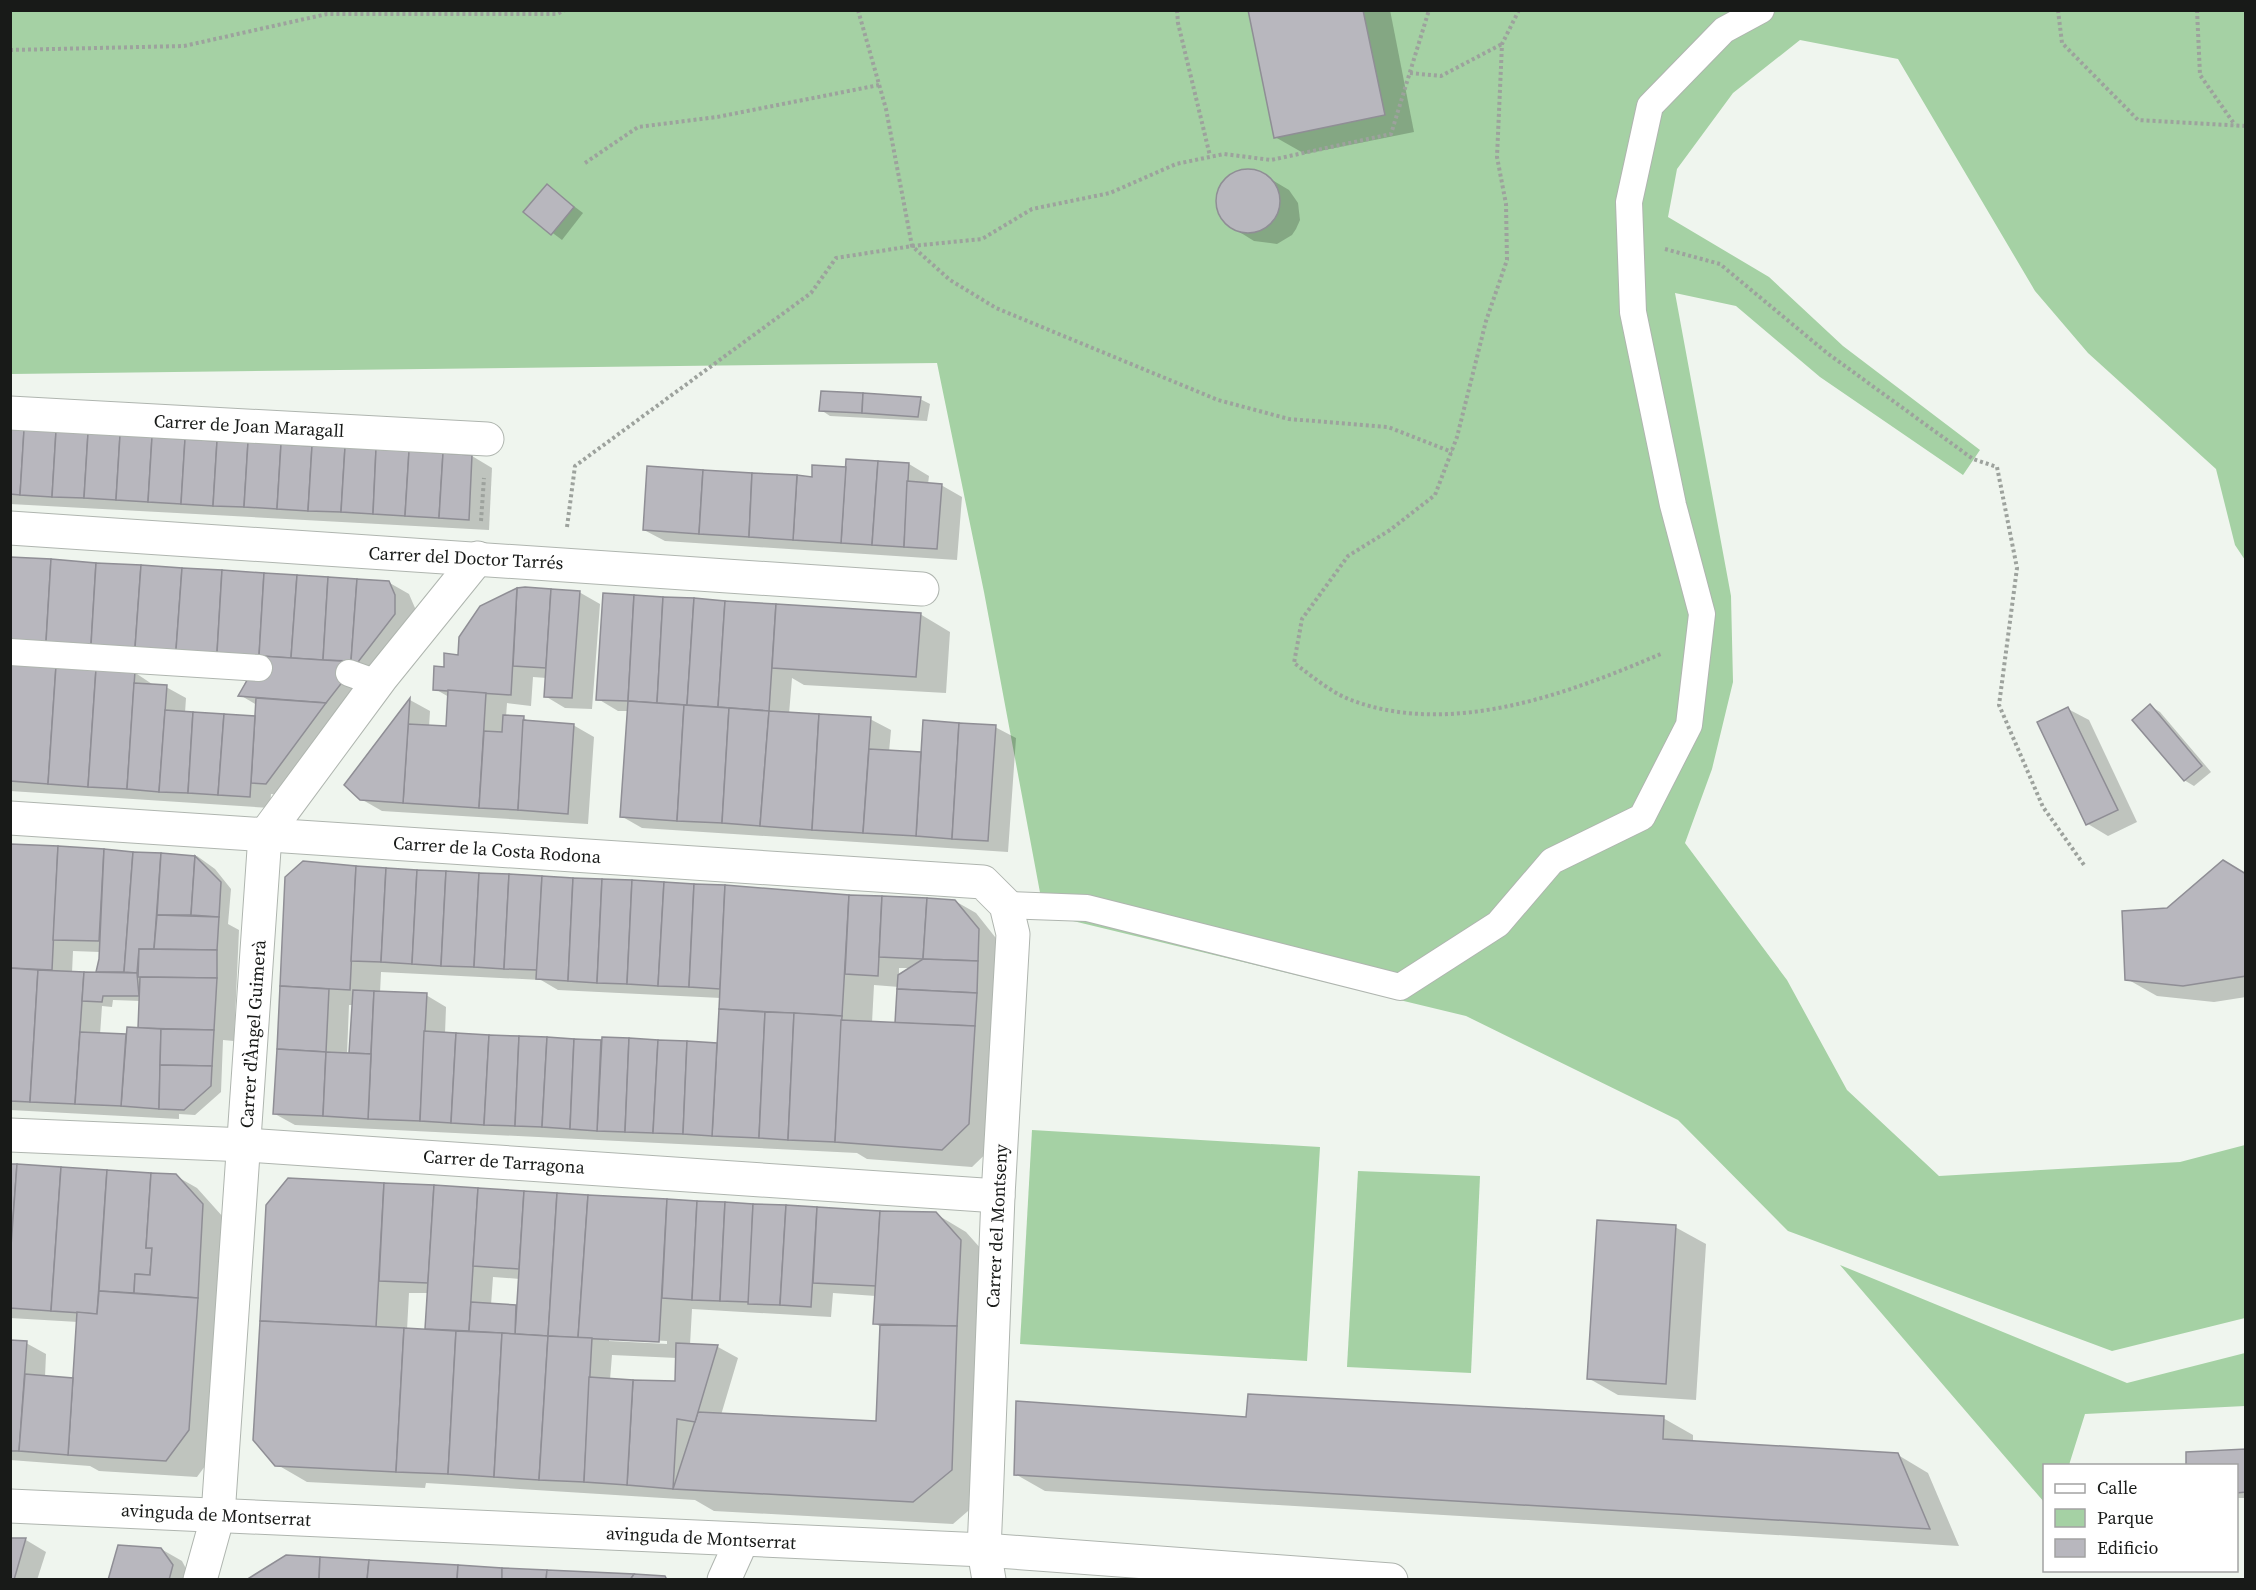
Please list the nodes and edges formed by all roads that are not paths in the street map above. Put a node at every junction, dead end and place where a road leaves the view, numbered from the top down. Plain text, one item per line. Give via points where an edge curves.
1 (1761, 10) edge
2 (10, 413) edge
3 (487, 439) road end
4 (10, 528) edge
5 (478, 558) junction
6 (922, 589) dead end
7 (10, 652) edge
8 (260, 668) dead end
9 (10, 818) edge
10 (266, 835) junction
11 (1006, 905) junction
12 (10, 1135) edge
13 (246, 1145) junction
14 (998, 1196) junction
15 (10, 1506) edge
16 (218, 1515) junction
17 (742, 1540) junction
18 (986, 1565) edge
19 (200, 1580) edge
20 (724, 1580) edge
21 (1391, 1580) edge

1 - 11 lane via 1724,30 1650,106 1629,202 1633,312 1673,505 1702,614 1689,725 1642,817 1552,861 1498,924 1401,987 1087,908
2 - 3 street, Carrer de Joan Maragall
4 - 5 street, Carrer del Doctor Tarrés
5 - 6 street, Carrer del Doctor Tarrés
5 - 10 street via 363,678
7 - 8 lane
9 - 10 street, Carrer de la Costa Rodona
10 - 11 street, Carrer de la Costa Rodona via 983,882
10 - 13 street, Carrer d'Àngel Guimerà
11 - 14 street, Carrer del Montseny via 1013,934
12 - 13 street, Carrer de Tarragona
13 - 14 street, Carrer de Tarragona
13 - 16 street, Carrer d'Àngel Guimerà
14 - 18 street, Carrer del Montseny
15 - 16 street, avinguda de Montserrat
16 - 17 street, avinguda de Montserrat
16 - 19 street, Carrer d'Àngel Guimerà
17 - 18 street, avinguda de Montserrat
17 - 20 street
18 - 21 street, avinguda de Montserrat

